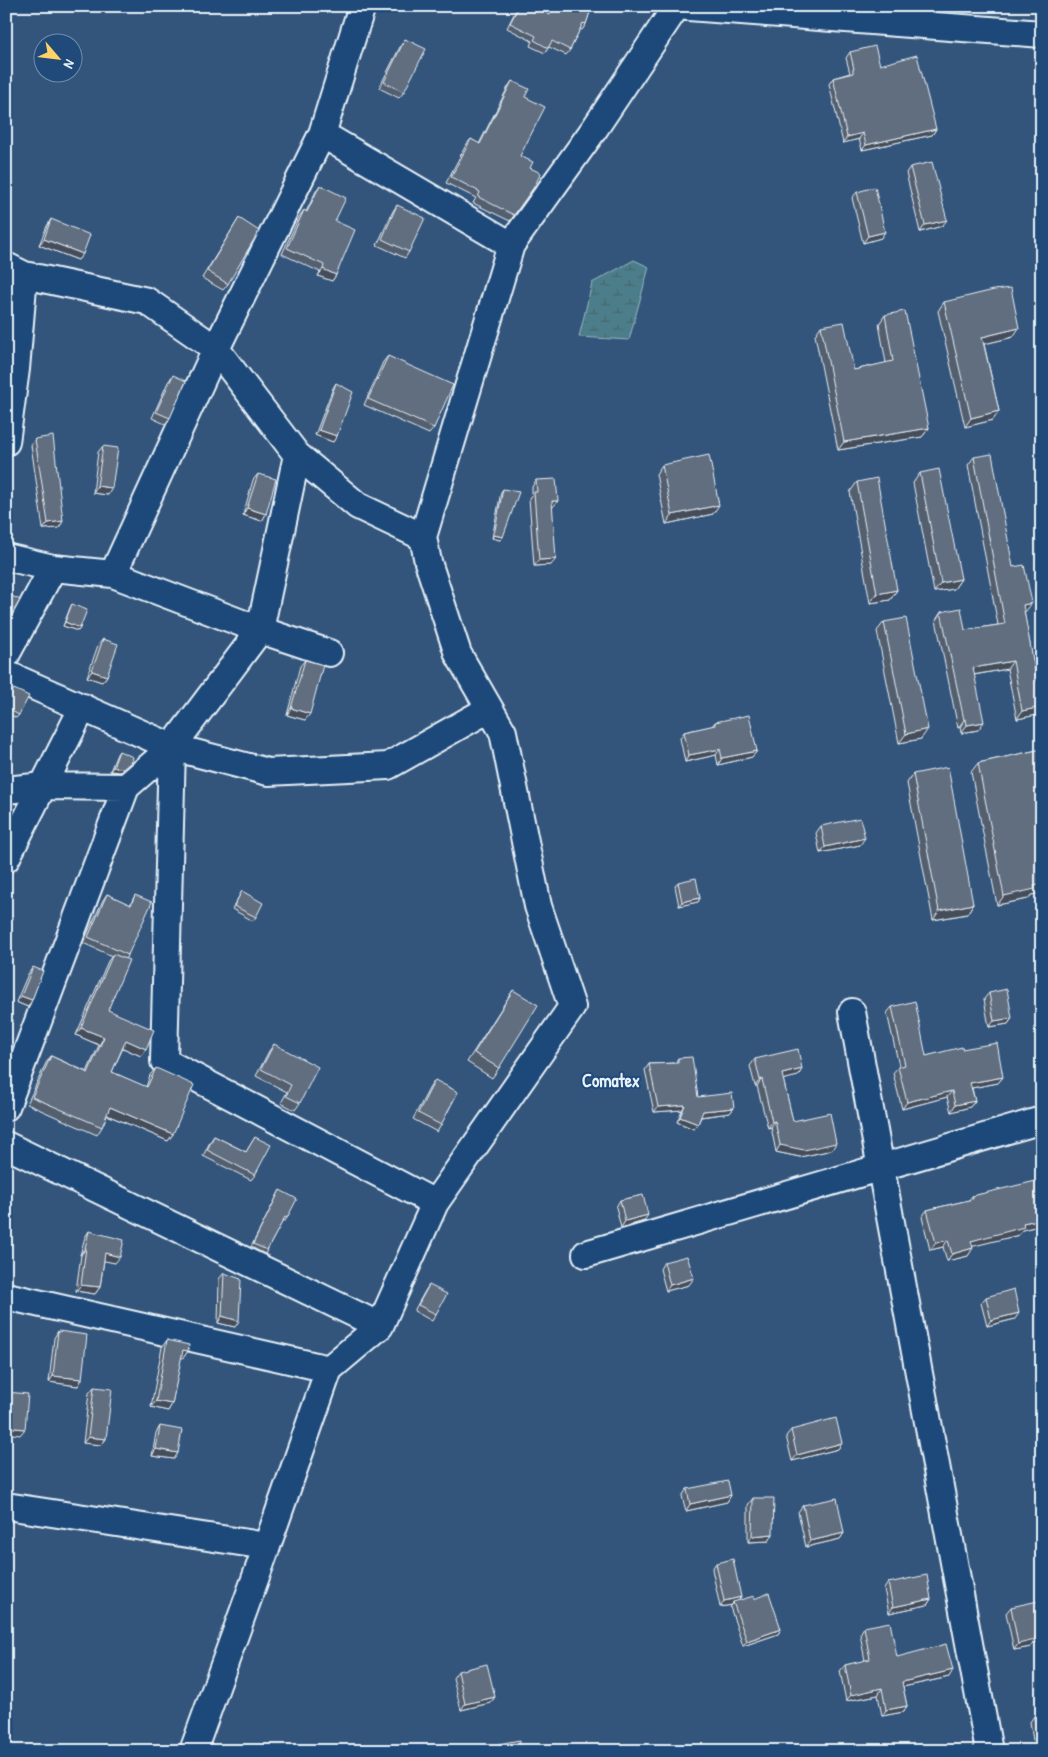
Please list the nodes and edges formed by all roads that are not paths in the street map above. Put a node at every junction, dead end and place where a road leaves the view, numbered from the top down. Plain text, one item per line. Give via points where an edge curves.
1 (362, 6) edge
2 (676, 7) edge
3 (1042, 34) edge
4 (322, 134) junction
5 (511, 245) junction
6 (15, 271) edge
7 (216, 349) junction
8 (6, 442) edge
9 (297, 455) junction
10 (423, 537) junction
11 (6, 557) edge
12 (53, 568) junction
13 (113, 574) junction
14 (260, 630) junction
15 (329, 653) dead end
16 (6, 655) edge
17 (6, 674) edge
18 (83, 707) junction
19 (489, 709) junction
20 (172, 747) junction
21 (43, 786) junction
22 (126, 787) junction
23 (6, 790) edge
24 (6, 860) edge
25 (852, 1012) dead end
26 (6, 1107) edge
27 (1042, 1120) edge
28 (6, 1145) edge
29 (881, 1167) junction
30 (435, 1203) junction
31 (586, 1254) dead end
32 (6, 1296) edge
33 (380, 1326) junction
34 (328, 1369) junction
35 (6, 1506) edge
36 (267, 1546) junction
37 (193, 1751) edge
38 (989, 1751) edge

1 - 4 street
2 - 3 street
2 - 5 street
4 - 5 street
4 - 7 street
5 - 10 street
6 - 7 street via 147,301
6 - 8 street via 16,369
7 - 9 street
7 - 13 street
9 - 10 street via 358,506
9 - 14 street
10 - 19 street via 458,654
11 - 12 street
12 - 13 street
12 - 16 street
13 - 14 street
14 - 15 street
14 - 20 street
17 - 18 street
18 - 20 street
18 - 21 street
19 - 20 street via 388,766 268,772
19 - 30 street via 503,732 538,906 572,1007
20 - 22 street
20 - 30 street via 164,1061
21 - 22 street
21 - 23 street
21 - 24 street
22 - 26 street
25 - 29 street
27 - 29 street
28 - 33 street
29 - 31 street
29 - 38 street
30 - 33 street
32 - 34 street
33 - 34 street
34 - 36 street
35 - 36 street
36 - 37 street

